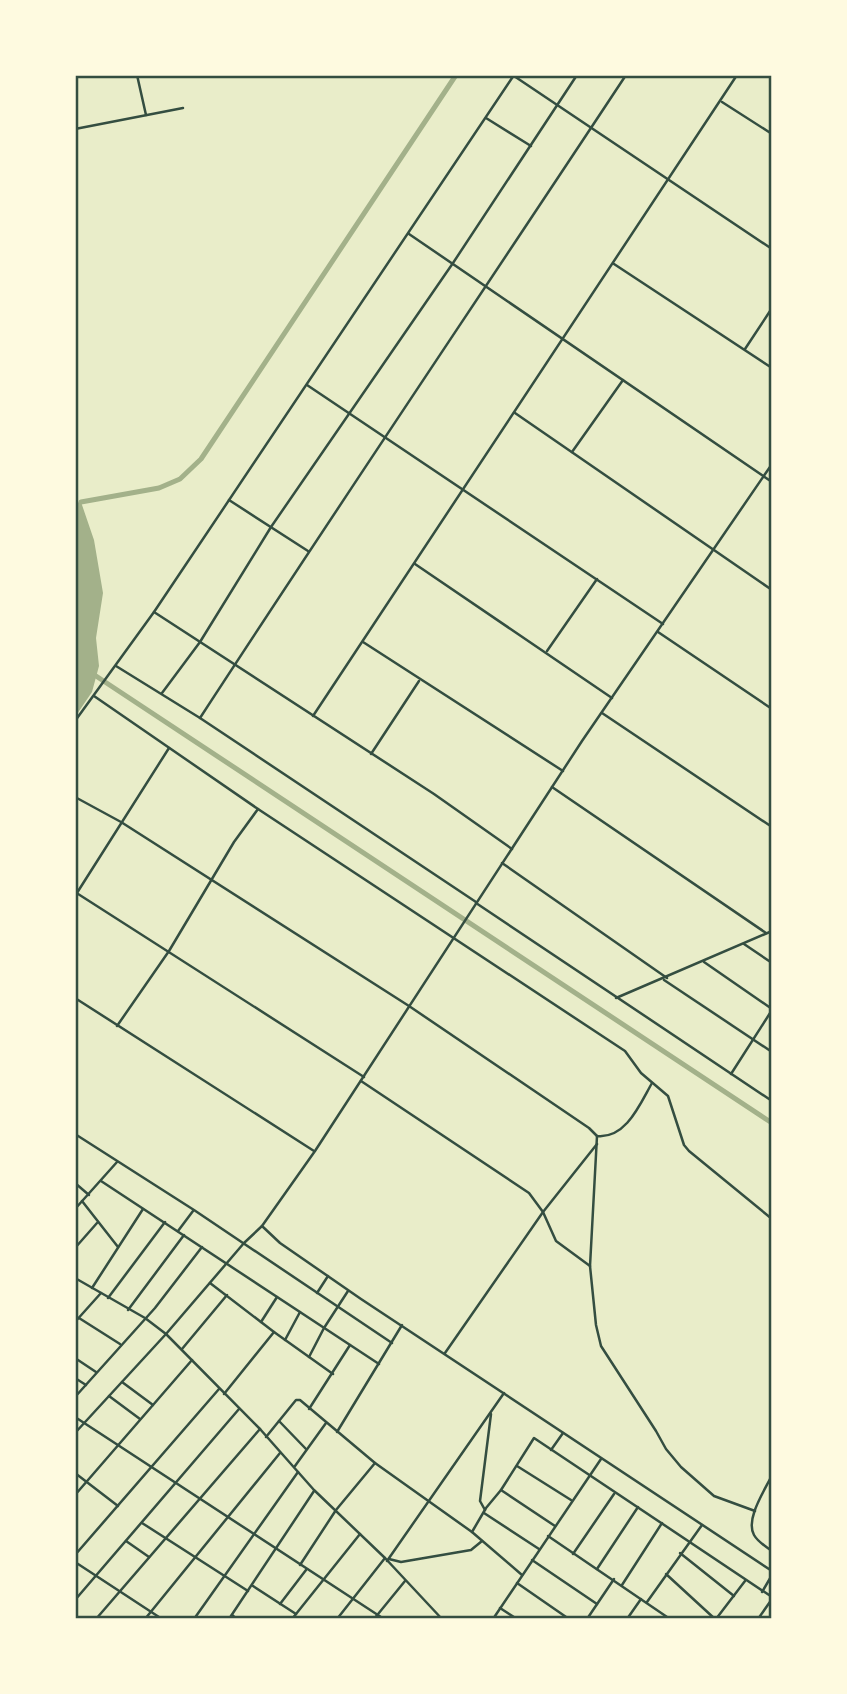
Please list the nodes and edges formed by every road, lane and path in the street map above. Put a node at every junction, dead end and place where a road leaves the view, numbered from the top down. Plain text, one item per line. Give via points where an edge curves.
1 (137, 75) edge
2 (577, 75) edge
3 (626, 75) edge
4 (737, 75) edge
5 (514, 76) edge
6 (720, 101) junction
7 (557, 105) junction
8 (183, 108) dead end
9 (146, 116) junction
10 (486, 118) junction
11 (591, 128) junction
12 (75, 129) edge
13 (772, 134) edge
14 (531, 146) junction
15 (668, 180) junction
16 (409, 234) junction
17 (772, 249) edge
18 (453, 263) junction
19 (613, 263) junction
20 (486, 286) junction
21 (772, 308) edge
22 (562, 339) junction
23 (745, 350) junction
24 (772, 368) edge
25 (622, 380) junction
26 (307, 385) junction
27 (514, 412) junction
28 (349, 414) junction
29 (386, 438) junction
30 (571, 452) junction
31 (772, 464) edge
32 (764, 476) junction
33 (772, 482) edge
34 (463, 489) junction
35 (229, 500) junction
36 (271, 527) junction
37 (714, 550) junction
38 (308, 551) junction
39 (414, 563) junction
40 (597, 579) junction
41 (772, 590) edge
42 (154, 612) junction
43 (663, 624) junction
44 (658, 632) junction
45 (200, 642) junction
46 (362, 642) junction
47 (546, 652) junction
48 (235, 664) junction
49 (116, 666) junction
50 (419, 680) junction
51 (162, 693) junction
52 (94, 696) junction
53 (612, 698) junction
54 (772, 709) edge
55 (602, 713) junction
56 (313, 716) junction
57 (200, 718) junction
58 (75, 721) edge
59 (169, 748) junction
60 (371, 754) junction
61 (563, 771) junction
62 (552, 787) junction
63 (75, 797) edge
64 (258, 809) junction
65 (121, 822) junction
66 (772, 827) edge
67 (512, 849) junction
68 (502, 863) junction
69 (211, 880) junction
70 (76, 894) edge
71 (476, 902) junction
72 (772, 931) edge
73 (766, 933) junction
74 (454, 938) junction
75 (744, 944) junction
76 (169, 951) junction
77 (704, 962) junction
78 (772, 963) edge
79 (665, 979) junction
80 (75, 998) edge
81 (616, 998) junction
82 (409, 1006) junction
83 (772, 1010) edge
84 (117, 1026) junction
85 (754, 1040) junction
86 (772, 1052) edge
87 (731, 1074) junction
88 (363, 1079) junction
89 (652, 1083) junction
90 (772, 1101) edge
91 (75, 1134) edge
92 (597, 1136) junction
93 (597, 1144) junction
94 (315, 1151) junction
95 (117, 1162) junction
96 (101, 1181) junction
97 (75, 1183) edge
98 (89, 1195) junction
99 (82, 1201) junction
100 (76, 1206) edge
101 (144, 1208) junction
102 (194, 1210) junction
103 (543, 1212) junction
104 (772, 1219) edge
105 (166, 1222) junction
106 (97, 1223) junction
107 (262, 1226) junction
108 (178, 1231) junction
109 (184, 1234) junction
110 (244, 1244) junction
111 (118, 1247) junction
112 (202, 1247) junction
113 (75, 1248) edge
114 (226, 1263) junction
115 (590, 1266) junction
116 (328, 1276) junction
117 (75, 1278) edge
118 (210, 1283) junction
119 (92, 1288) junction
120 (349, 1290) junction
121 (101, 1293) junction
122 (317, 1293) junction
123 (227, 1295) junction
124 (277, 1297) junction
125 (108, 1298) junction
126 (337, 1307) junction
127 (128, 1310) junction
128 (300, 1312) junction
129 (145, 1318) junction
130 (77, 1320) edge
131 (261, 1322) junction
132 (402, 1325) junction
133 (324, 1328) junction
134 (274, 1332) junction
135 (166, 1334) junction
136 (285, 1340) junction
137 (392, 1343) junction
138 (121, 1345) junction
139 (350, 1345) junction
140 (182, 1349) junction
141 (445, 1353) junction
142 (309, 1357) junction
143 (75, 1358) edge
144 (192, 1360) junction
145 (379, 1364) junction
146 (97, 1373) junction
147 (332, 1374) junction
148 (75, 1378) edge
149 (122, 1382) junction
150 (86, 1385) junction
151 (219, 1389) junction
152 (504, 1393) junction
153 (224, 1394) junction
154 (109, 1396) junction
155 (75, 1397) edge
156 (153, 1405) junction
157 (239, 1409) junction
158 (309, 1409) junction
159 (491, 1412) junction
160 (75, 1417) edge
161 (141, 1419) junction
162 (279, 1422) junction
163 (84, 1423) junction
164 (326, 1423) junction
165 (260, 1429) junction
166 (337, 1432) junction
167 (75, 1433) edge
168 (563, 1433) junction
169 (266, 1437) junction
170 (118, 1445) junction
171 (306, 1450) junction
172 (551, 1450) junction
173 (280, 1453) junction
174 (602, 1459) junction
175 (374, 1463) junction
176 (152, 1466) junction
177 (517, 1466) junction
178 (294, 1467) junction
179 (298, 1472) junction
180 (75, 1473) edge
181 (772, 1475) edge
182 (589, 1476) junction
183 (87, 1482) junction
184 (175, 1482) junction
185 (314, 1490) junction
186 (501, 1490) junction
187 (614, 1494) junction
188 (75, 1495) edge
189 (199, 1498) junction
190 (429, 1500) junction
191 (572, 1501) junction
192 (118, 1506) junction
193 (638, 1507) junction
194 (337, 1510) junction
195 (755, 1511) junction
196 (484, 1512) junction
197 (229, 1518) junction
198 (142, 1523) junction
199 (662, 1523) junction
200 (702, 1525) junction
201 (555, 1526) junction
202 (472, 1532) junction
203 (253, 1534) junction
204 (360, 1534) junction
205 (548, 1536) junction
206 (167, 1538) junction
207 (126, 1541) junction
208 (482, 1541) junction
209 (690, 1542) junction
210 (276, 1549) junction
211 (539, 1549) junction
212 (772, 1551) edge
213 (680, 1553) junction
214 (573, 1554) junction
215 (75, 1555) edge
216 (196, 1557) junction
217 (150, 1558) junction
218 (387, 1559) junction
219 (532, 1560) junction
220 (75, 1562) edge
221 (300, 1565) junction
222 (306, 1569) junction
223 (597, 1569) junction
224 (772, 1573) edge
225 (666, 1574) junction
226 (96, 1575) junction
227 (224, 1575) junction
228 (522, 1575) junction
229 (322, 1579) junction
230 (614, 1579) junction
231 (406, 1580) junction
232 (745, 1581) junction
233 (517, 1583) junction
234 (622, 1585) junction
235 (253, 1586) junction
236 (120, 1590) junction
237 (248, 1591) junction
238 (762, 1592) junction
239 (734, 1596) junction
240 (354, 1597) junction
241 (772, 1598) edge
242 (641, 1599) junction
243 (75, 1600) edge
244 (646, 1602) junction
245 (280, 1604) junction
246 (597, 1604) junction
247 (500, 1608) junction
248 (150, 1611) junction
249 (296, 1614) junction
250 (232, 1615) junction
251 (378, 1615) junction
252 (96, 1619) edge
253 (145, 1619) edge
254 (162, 1619) edge
255 (194, 1619) edge
256 (229, 1619) edge
257 (237, 1619) edge
258 (292, 1619) edge
259 (337, 1619) edge
260 (374, 1619) edge
261 (384, 1619) edge
262 (442, 1619) edge
263 (493, 1619) edge
264 (517, 1619) edge
265 (569, 1619) edge
266 (587, 1619) edge
267 (627, 1619) edge
268 (670, 1619) edge
269 (716, 1619) edge
270 (758, 1619) edge

1 - 9 street
2 - 7 street
3 - 11 street
4 - 6 street
5 - 7 street
5 - 10 street
6 - 13 street
6 - 15 street
7 - 11 street
7 - 14 street
8 - 9 street
9 - 12 street
10 - 14 street
10 - 16 street
11 - 15 street
11 - 20 street
14 - 18 street
15 - 17 street
15 - 19 street
16 - 18 street
16 - 26 street
18 - 20 street
18 - 28 street
19 - 22 street
19 - 23 street
20 - 22 street
20 - 29 street
21 - 23 street
22 - 25 street
22 - 27 street
23 - 24 street
25 - 30 street
25 - 32 street
26 - 28 street
26 - 35 street
27 - 30 street
27 - 34 street
28 - 29 street
28 - 36 street
29 - 34 street
29 - 38 street
30 - 37 street
31 - 32 street
32 - 33 street
32 - 37 street
34 - 39 street
34 - 40 street
35 - 36 street
35 - 42 street
36 - 38 street
36 - 45 street
37 - 41 street
37 - 43 street
38 - 48 street
39 - 46 street
39 - 47 street
40 - 43 street
40 - 47 street
42 - 45 street
42 - 49 street
43 - 44 street
44 - 53 street
44 - 54 street
45 - 48 street
45 - 51 street
46 - 50 street
46 - 56 street
47 - 53 street
48 - 56 street
48 - 57 street
49 - 51 street
49 - 52 street
50 - 60 street
50 - 61 street
51 - 57 street
52 - 58 street
52 - 59 street
53 - 55 street
55 - 61 street
55 - 66 street
56 - 60 street
57 - 71 street
59 - 64 street
59 - 65 street
60 - 67 street
61 - 62 street
62 - 67 street
62 - 73 street
63 - 65 street
64 - 69 street
64 - 74 street
65 - 69 street
65 - 70 street
67 - 68 street
68 - 71 street
68 - 79 street
69 - 76 street
69 - 82 street
70 - 76 street
71 - 74 street
71 - 81 street
72 - 73 street
73 - 75 street
74 - 82 street
74 - 89 street via 625,1051
75 - 77 street
75 - 78 street
76 - 84 street
76 - 88 street
77 - 79 street
77 - 83 street
79 - 81 street
79 - 85 street
80 - 84 street
81 - 87 street
82 - 88 street
82 - 92 street
83 - 85 street
84 - 94 street
85 - 86 street
85 - 87 street
87 - 90 street
88 - 94 street
88 - 103 street via 528,1193
89 - 92 street via 625,1124 612,1135
89 - 104 street via 668,1096 689,1152
91 - 95 street
92 - 93 street
93 - 103 street
93 - 115 street
94 - 107 street
95 - 96 street
95 - 102 street
96 - 98 street
96 - 101 street
97 - 98 street
98 - 99 street
99 - 100 street
99 - 106 street
101 - 105 street
101 - 111 street
102 - 108 street
102 - 110 street
103 - 115 street via 556,1241
103 - 141 street
105 - 108 street
105 - 125 street
106 - 111 street
106 - 113 street
107 - 110 street
107 - 116 street
108 - 109 street
109 - 112 street
109 - 127 street
110 - 114 street
110 - 122 street
111 - 119 street
112 - 114 street
112 - 129 street
114 - 118 street
114 - 124 street
115 - 195 street via 601,1346 666,1450 714,1496
116 - 120 street
116 - 122 street
117 - 119 street
118 - 123 street
118 - 135 street
119 - 121 street
120 - 126 street
120 - 132 street
121 - 125 street
121 - 130 street
122 - 126 street
123 - 131 street
123 - 140 street
124 - 128 street
124 - 131 street
125 - 127 street
126 - 133 street
126 - 137 street
127 - 129 street
128 - 133 street
128 - 136 street
129 - 135 street
129 - 138 street
130 - 138 street
131 - 134 street
132 - 137 street
132 - 141 street
133 - 139 street
133 - 142 street
134 - 136 street
134 - 153 street
135 - 140 street
135 - 149 street
136 - 142 street
137 - 145 street
138 - 146 street
139 - 145 street
139 - 147 street
140 - 144 street
141 - 152 street
142 - 147 street
143 - 146 street
144 - 151 street
144 - 156 street
145 - 166 street
146 - 150 street
147 - 158 street
148 - 150 street
149 - 154 street
149 - 156 street
150 - 155 street
151 - 153 street
151 - 176 street
152 - 159 street
152 - 168 street
153 - 157 street
154 - 161 street
154 - 163 street
156 - 161 street
157 - 165 street
157 - 184 street
158 - 162 street via 296,1400
158 - 164 street
159 - 190 street
159 - 196 street via 480,1501
160 - 163 street
161 - 170 street
162 - 169 street
162 - 171 street
163 - 167 street
163 - 170 street
164 - 166 street
164 - 171 street
165 - 169 street
165 - 189 street
166 - 175 street
168 - 172 street
168 - 174 street
169 - 173 street
170 - 176 street
170 - 183 street
171 - 178 street
172 - 177 street via 534,1438
172 - 182 street
173 - 178 street
173 - 197 street
174 - 182 street
174 - 200 street
175 - 190 street
175 - 194 street
176 - 184 street
176 - 192 street
177 - 186 street
177 - 191 street
178 - 179 street
179 - 185 street
179 - 203 street
180 - 183 street
181 - 195 street
182 - 187 street
182 - 191 street
183 - 188 street
183 - 192 street
184 - 189 street
184 - 198 street
185 - 194 street
185 - 210 street
186 - 196 street
186 - 201 street
187 - 193 street
187 - 214 street
189 - 197 street
189 - 206 street
190 - 202 street
190 - 218 street
191 - 201 street
192 - 215 street
193 - 199 street
193 - 223 street
194 - 204 street
194 - 221 street
195 - 212 street via 753,1534
196 - 202 street
196 - 211 street
197 - 203 street
197 - 216 street
198 - 206 street
198 - 207 street
199 - 209 street
199 - 234 street
200 - 209 street
200 - 224 street
201 - 205 street
202 - 208 street
203 - 210 street
203 - 227 street
204 - 218 street
204 - 229 street
205 - 211 street
205 - 214 street
206 - 216 street
206 - 217 street
207 - 217 street
207 - 226 street
208 - 218 street via 471,1550 401,1562
208 - 228 street
209 - 213 street
209 - 232 street
210 - 221 street
210 - 235 street
211 - 219 street
213 - 225 street
213 - 239 street
214 - 223 street
216 - 227 street
216 - 248 street
217 - 236 street
218 - 231 street
218 - 240 street
219 - 228 street
219 - 246 street
220 - 226 street
221 - 222 street
222 - 229 street
222 - 245 street
223 - 230 street
224 - 238 street
225 - 244 street
225 - 269 street
226 - 236 street
226 - 243 street
227 - 237 street
227 - 255 street
228 - 233 street
229 - 240 street
229 - 249 street
230 - 234 street
230 - 246 street
231 - 251 street
231 - 262 street
232 - 238 street
232 - 239 street
233 - 247 street
233 - 265 street
234 - 242 street
235 - 237 street
235 - 245 street
236 - 248 street
236 - 252 street
237 - 250 street
238 - 241 street
239 - 269 street
240 - 251 street
240 - 259 street
241 - 270 street
242 - 244 street
242 - 267 street
244 - 268 street
245 - 249 street
246 - 266 street
247 - 263 street
247 - 264 street
248 - 253 street
248 - 254 street
249 - 258 street
250 - 256 street
250 - 257 street
251 - 260 street
251 - 261 street

